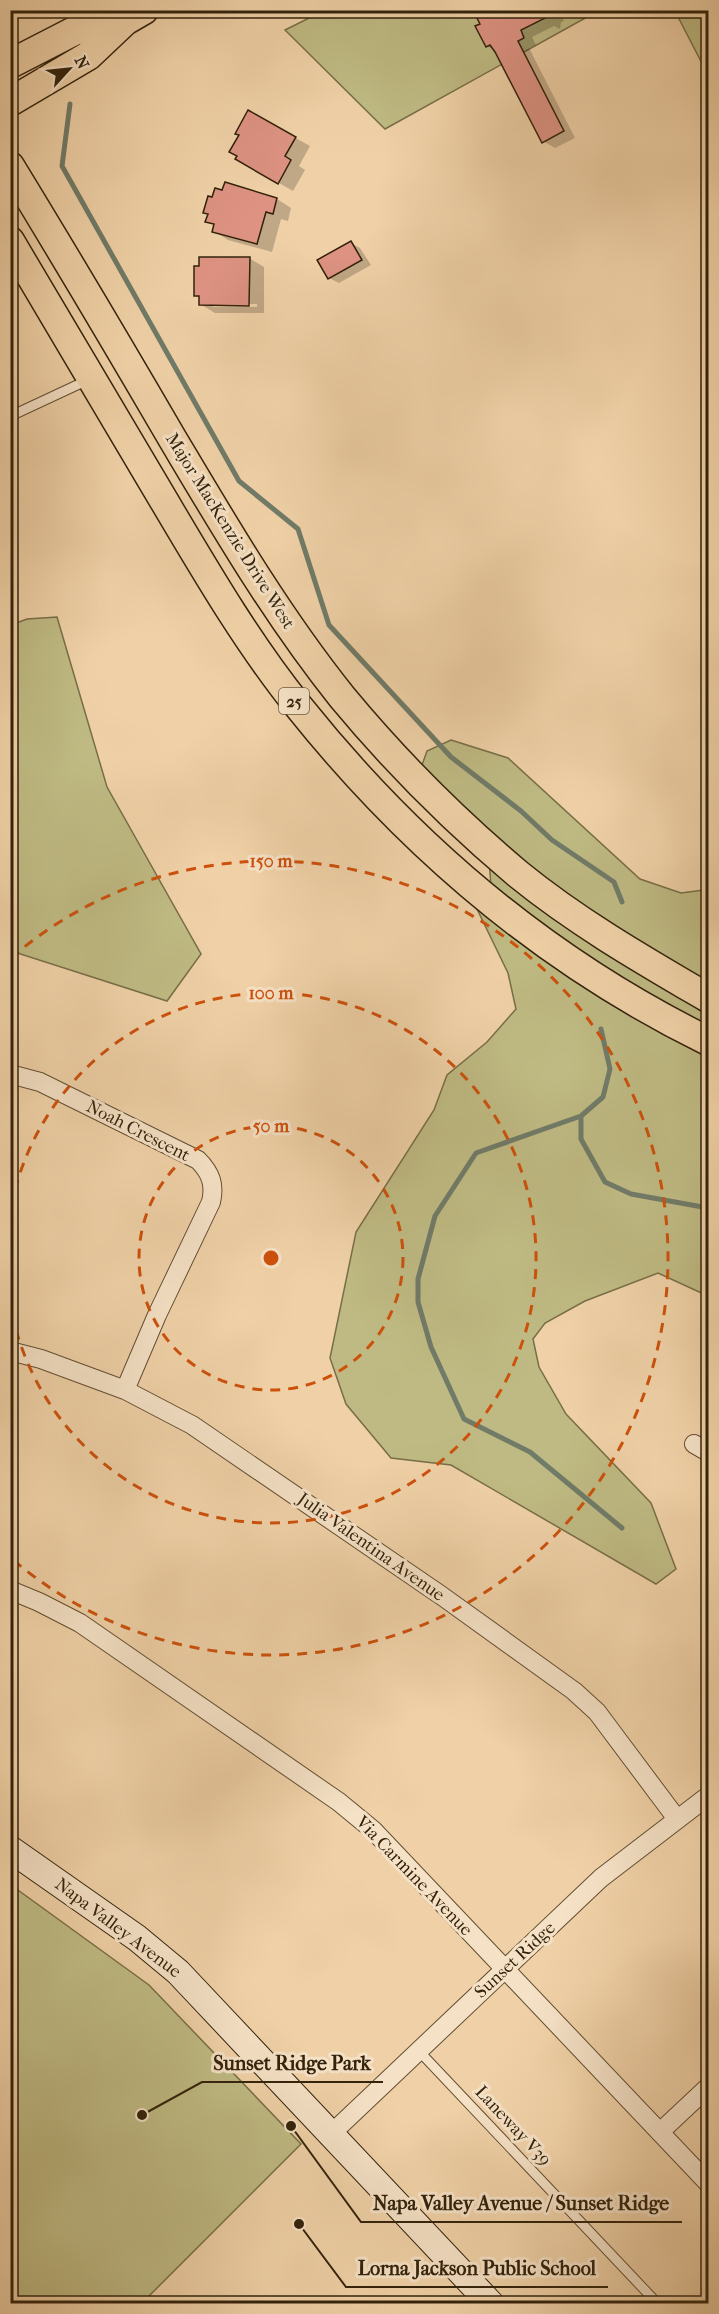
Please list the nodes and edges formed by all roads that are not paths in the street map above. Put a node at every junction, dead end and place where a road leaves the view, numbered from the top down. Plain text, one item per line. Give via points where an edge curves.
1 (135, 16) edge
2 (10, 64) edge
3 (10, 102) edge
4 (10, 166) edge
5 (10, 241) edge
6 (92, 378) junction
7 (10, 413) edge
8 (708, 998) edge
9 (708, 1041) edge
10 (10, 1074) edge
11 (10, 1351) edge
12 (125, 1390) junction
13 (10, 1590) edge
14 (708, 1796) edge
15 (677, 1819) junction
16 (10, 1849) edge
17 (504, 1970) junction
18 (418, 2050) junction
19 (708, 2087) edge
20 (660, 2133) junction
21 (330, 2134) junction
22 (708, 2183) edge
23 (491, 2304) edge
24 (658, 2304) edge

1 - 2 main road via 80,28
1 - 3 main road via 88,56
4 - 8 main road, Major MacKenzie Drive West / 25 via 257,579 343,697 453,816 519,874 574,916
5 - 6 main road, 25
6 - 7 lane
6 - 9 main road, 25 via 242,627 298,706 396,816 445,863 536,937 604,984
10 - 12 street, Noah Crescent via 50,1086 198,1160 208,1170 211,1202
11 - 12 street, Julia Valentina Avenue
12 - 15 street, Julia Valentina Avenue via 235,1452 574,1691 597,1712
13 - 17 street, Via Carmine Avenue via 80,1623 339,1802 374,1830
14 - 15 street, Sunset Ridge
15 - 17 street, Sunset Ridge via 602,1878
16 - 21 street, Napa Valley Avenue via 158,1954
17 - 18 street, Sunset Ridge
17 - 20 street, Via Carmine Avenue
18 - 21 street, Sunset Ridge
18 - 24 lane, Laneway V39
19 - 20 street
20 - 22 street, Via Carmine Avenue
21 - 23 street, Napa Valley Avenue

